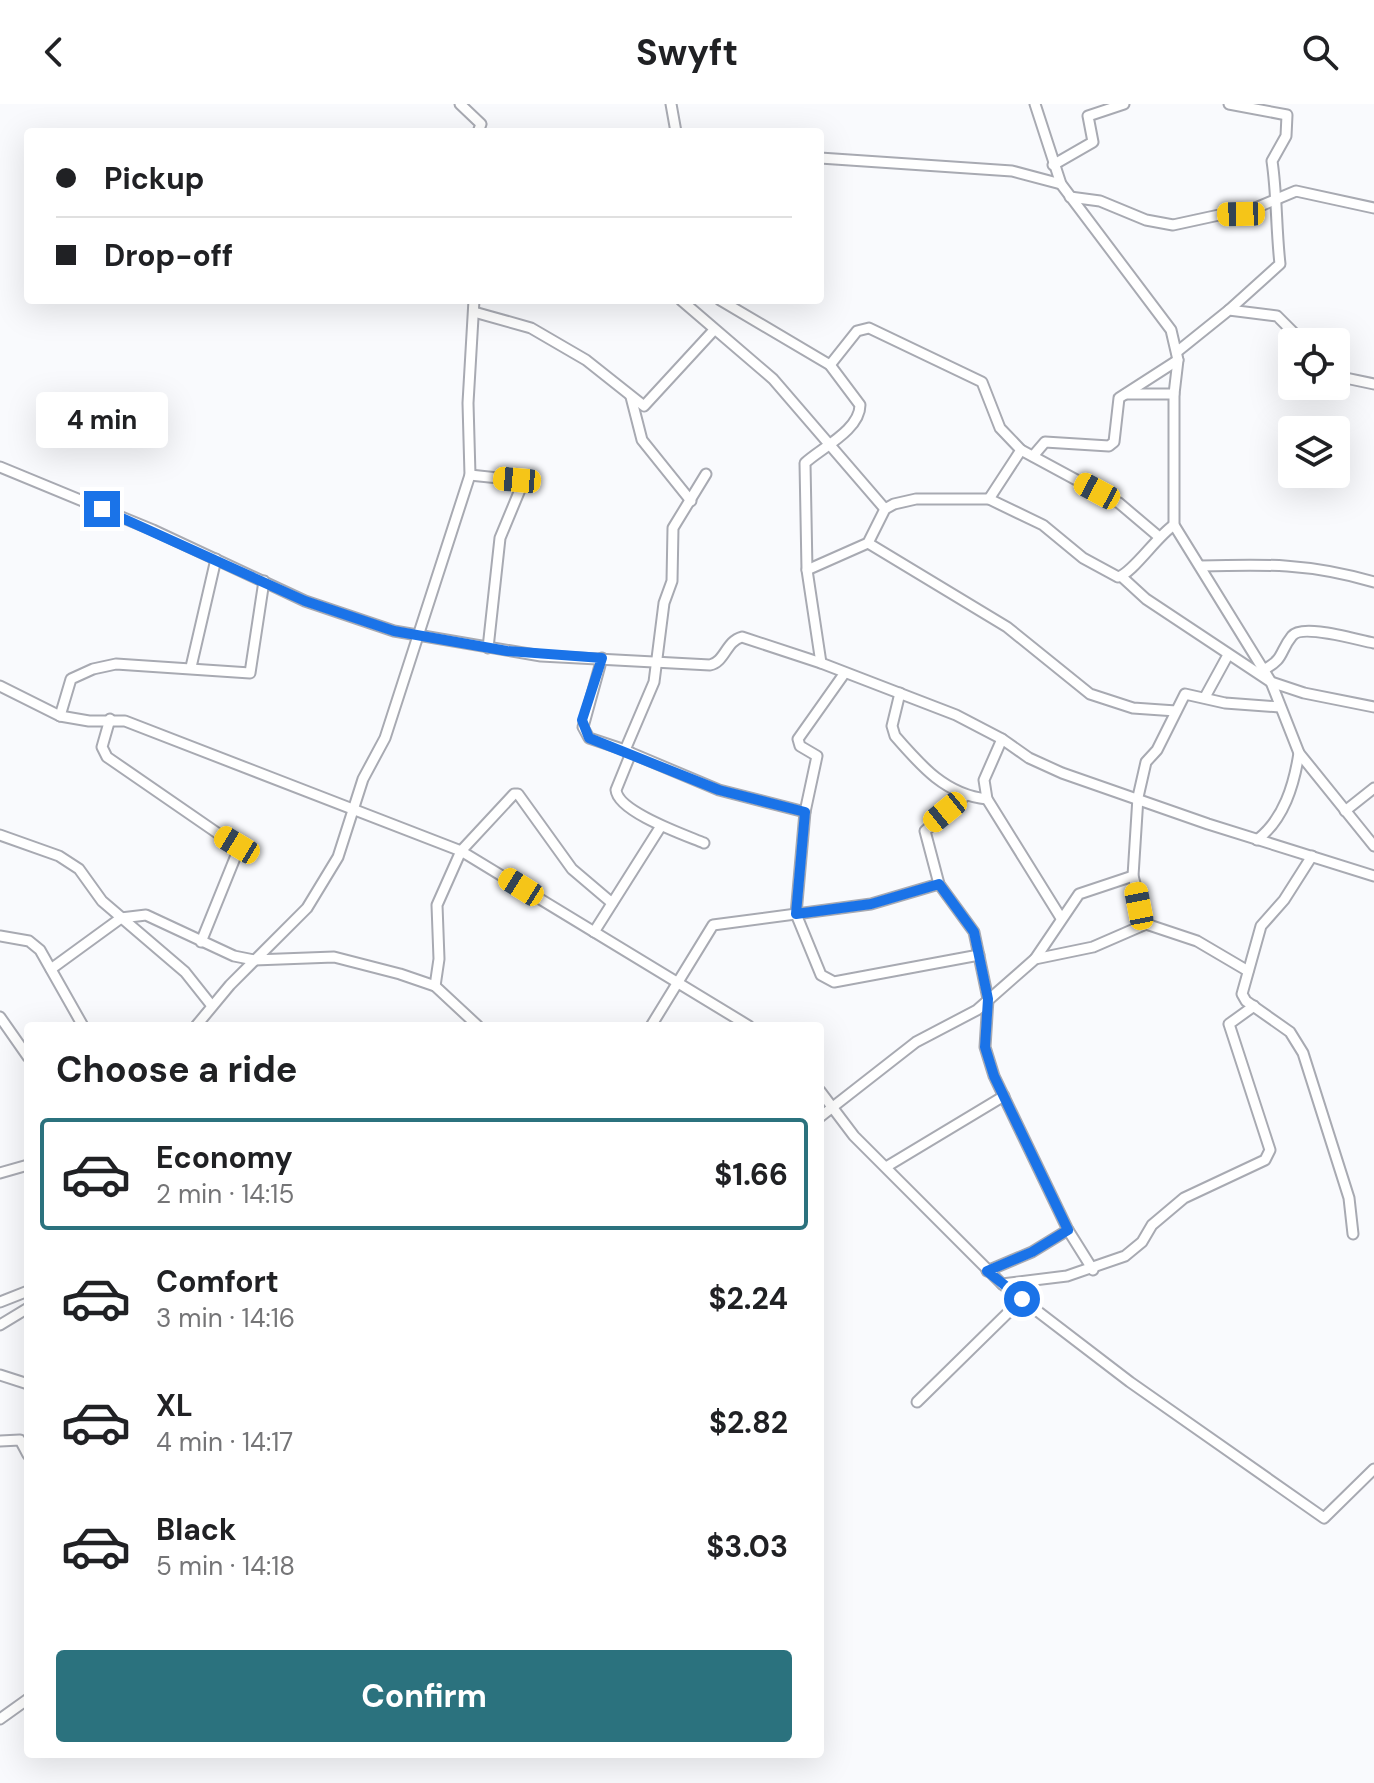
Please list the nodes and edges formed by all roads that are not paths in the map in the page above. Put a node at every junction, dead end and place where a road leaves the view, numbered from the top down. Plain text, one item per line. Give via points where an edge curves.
1 (460, 104) edge
2 (671, 104) edge
3 (1035, 104) edge
4 (1124, 104) edge
5 (1229, 104) edge
6 (1284, 104) edge
7 (1287, 115) junction
8 (479, 128) edge
9 (675, 128) edge
10 (824, 158) edge
11 (1053, 165) junction
12 (1061, 184) junction
13 (1070, 197) junction
14 (1273, 200) junction
15 (1374, 208) edge
16 (474, 304) edge
17 (685, 304) edge
18 (727, 304) edge
19 (1229, 310) junction
20 (474, 312) junction
21 (1289, 328) edge
22 (714, 330) junction
23 (1178, 355) junction
24 (830, 365) junction
25 (1350, 379) edge
26 (1374, 384) edge
27 (1126, 394) junction
28 (1174, 394) junction
29 (631, 397) junction
30 (830, 446) junction
31 (1021, 450) junction
32 (1033, 456) junction
33 (0, 467) edge
34 (706, 474) dead end
35 (470, 475) junction
36 (989, 499) junction
37 (691, 501) junction
38 (885, 509) junction
39 (1174, 525) junction
40 (1158, 536) junction
41 (868, 543) junction
42 (216, 559) junction
43 (1200, 566) junction
44 (807, 570) junction
45 (1122, 577) junction
46 (264, 581) junction
47 (1374, 582) edge
48 (416, 637) junction
49 (1374, 643) edge
50 (488, 648) junction
51 (1228, 655) junction
52 (602, 658) junction
53 (656, 662) junction
54 (821, 663) junction
55 (191, 667) junction
56 (1263, 670) junction
57 (844, 674) junction
58 (1271, 682) junction
59 (0, 686) edge
60 (900, 693) junction
61 (1205, 697) junction
62 (1280, 707) junction
63 (1374, 707) edge
64 (1176, 711) junction
65 (60, 716) junction
66 (110, 719) junction
67 (1002, 739) junction
68 (628, 752) junction
69 (1299, 753) junction
70 (1374, 788) edge
71 (965, 796) junction
72 (1138, 797) junction
73 (987, 799) junction
74 (1345, 811) junction
75 (354, 812) junction
76 (805, 812) junction
77 (661, 826) junction
78 (0, 835) edge
79 (1257, 840) junction
80 (704, 843) dead end
81 (1374, 846) edge
82 (461, 851) junction
83 (1312, 856) junction
84 (1133, 876) junction
85 (1374, 876) edge
86 (939, 884) junction
87 (612, 903) junction
88 (796, 914) junction
89 (121, 918) junction
90 (1061, 918) junction
91 (1146, 924) junction
92 (594, 932) junction
93 (0, 936) edge
94 (201, 942) junction
95 (979, 955) junction
96 (1035, 959) junction
97 (254, 960) junction
98 (51, 969) junction
99 (1248, 971) junction
100 (675, 982) junction
101 (435, 986) junction
102 (988, 999) junction
103 (212, 1006) junction
104 (1254, 1006) junction
105 (0, 1017) edge
106 (81, 1022) edge
107 (199, 1022) edge
108 (474, 1022) edge
109 (653, 1022) edge
110 (742, 1022) edge
111 (24, 1051) edge
112 (1004, 1096) junction
113 (824, 1097) edge
114 (831, 1108) junction
115 (824, 1114) edge
116 (24, 1166) edge
117 (886, 1167) junction
118 (0, 1173) edge
119 (1068, 1230) junction
120 (1353, 1234) dead end
121 (1093, 1270) junction
122 (987, 1271) junction
123 (1002, 1284) junction
124 (24, 1293) edge
125 (1022, 1299) junction
126 (0, 1302) edge
127 (24, 1310) edge
128 (0, 1325) edge
129 (0, 1375) edge
130 (24, 1383) edge
131 (917, 1402) dead end
132 (0, 1441) edge
133 (24, 1448) edge
134 (1374, 1469) edge
135 (24, 1702) edge
136 (0, 1719) edge

1 - 8 street
2 - 9 street
3 - 11 street
4 - 11 street via 1089,115 1093,142
5 - 7 street
6 - 7 street
7 - 14 street via 1286,136 1272,161 1277,182
10 - 12 street via 1012,171
11 - 12 street
12 - 13 street
13 - 14 street via 1100,201 1173,225 1241,214
13 - 23 street via 1166,321
14 - 15 street via 1305,191
14 - 19 street via 1280,264
16 - 20 street
17 - 22 street
18 - 24 street
19 - 21 street via 1277,316
19 - 23 street
20 - 29 street via 531,328 586,360
20 - 35 street
22 - 29 street via 647,404
22 - 30 street via 773,379
23 - 27 street
23 - 28 street
24 - 30 street via 861,409
24 - 31 street via 857,331 869,328 982,382 1000,428
25 - 26 street
27 - 28 street
27 - 32 street via 1117,401 1116,431 1109,446 1045,442
28 - 39 street
29 - 37 street via 642,440
30 - 38 street
30 - 44 street via 804,467
31 - 32 street
31 - 36 street
32 - 40 street via 1119,503
33 - 42 street
34 - 37 street
35 - 48 street
35 - 50 street via 522,485 500,538
36 - 38 street via 916,499
36 - 45 street via 1043,525 1083,558
37 - 53 street via 673,528 672,581
38 - 41 street
39 - 40 street
39 - 43 street
40 - 45 street
41 - 44 street
41 - 64 street via 1007,627 1090,694 1133,708
42 - 46 street
42 - 55 street
43 - 47 street via 1288,563
43 - 56 street
44 - 54 street
45 - 51 street
46 - 48 street via 305,601
46 - 55 street via 253,670 246,674
48 - 50 street
48 - 75 street via 385,738 363,779
49 - 56 street via 1304,629 1292,636 1280,660
50 - 52 street
51 - 58 street
51 - 61 street
52 - 53 street
52 - 68 street via 583,727 589,738
53 - 54 street via 713,665 733,640 742,637
53 - 68 street via 651,695
54 - 57 street
55 - 65 street via 116,664 93,669 68,682
56 - 58 street
57 - 60 street
57 - 76 street via 798,739 817,756
58 - 62 street
58 - 63 street
59 - 65 street
60 - 67 street
60 - 71 street via 892,726 895,736 945,786
61 - 62 street
61 - 64 street via 1187,693
62 - 69 street
64 - 72 street via 1146,762
65 - 66 street
66 - 75 street
66 - 94 street via 102,747 107,757 239,848
67 - 72 street via 1062,773
67 - 73 street via 984,780
68 - 76 street via 719,790
68 - 77 street via 617,797
69 - 74 street
69 - 79 street via 1280,814
70 - 74 street
71 - 73 street
71 - 86 street via 925,829
72 - 79 street
72 - 84 street
73 - 90 street
74 - 81 street
75 - 82 street
75 - 97 street via 334,864 307,908
76 - 88 street
77 - 80 street
77 - 87 street
78 - 89 street via 59,856 79,869
79 - 83 street
82 - 87 street via 510,796 518,794 572,869
82 - 92 street
82 - 101 street via 437,905 440,947
83 - 85 street
83 - 99 street via 1261,926
84 - 90 street via 1079,894
84 - 91 street
86 - 88 street via 871,904
86 - 95 street via 972,927
87 - 92 street
88 - 95 street via 821,975 834,982
88 - 100 street via 713,925
89 - 94 street via 155,918
89 - 98 street
89 - 103 street via 185,972
90 - 96 street
91 - 96 street via 1093,947
91 - 99 street via 1197,941
92 - 100 street
93 - 98 street via 29,941
94 - 97 street
95 - 102 street
96 - 102 street
97 - 101 street via 334,957
97 - 103 street
98 - 106 street
99 - 104 street via 1243,997
100 - 109 street
100 - 110 street
101 - 108 street
102 - 112 street via 985,1047
102 - 114 street via 970,1015 916,1042
103 - 107 street
104 - 120 street via 1290,1032 1303,1053 1349,1198
104 - 121 street via 1229,1024 1270,1150 1265,1160 1184,1198 1152,1225 1136,1248
105 - 111 street
112 - 117 street
112 - 119 street
113 - 114 street
114 - 115 street
114 - 117 street
116 - 118 street
117 - 122 street
119 - 121 street
119 - 122 street
121 - 123 street via 1035,1283
122 - 123 street
123 - 125 street
124 - 126 street
125 - 131 street
125 - 134 street via 1324,1518
127 - 128 street
129 - 130 street
132 - 133 street via 20,1440
135 - 136 street

